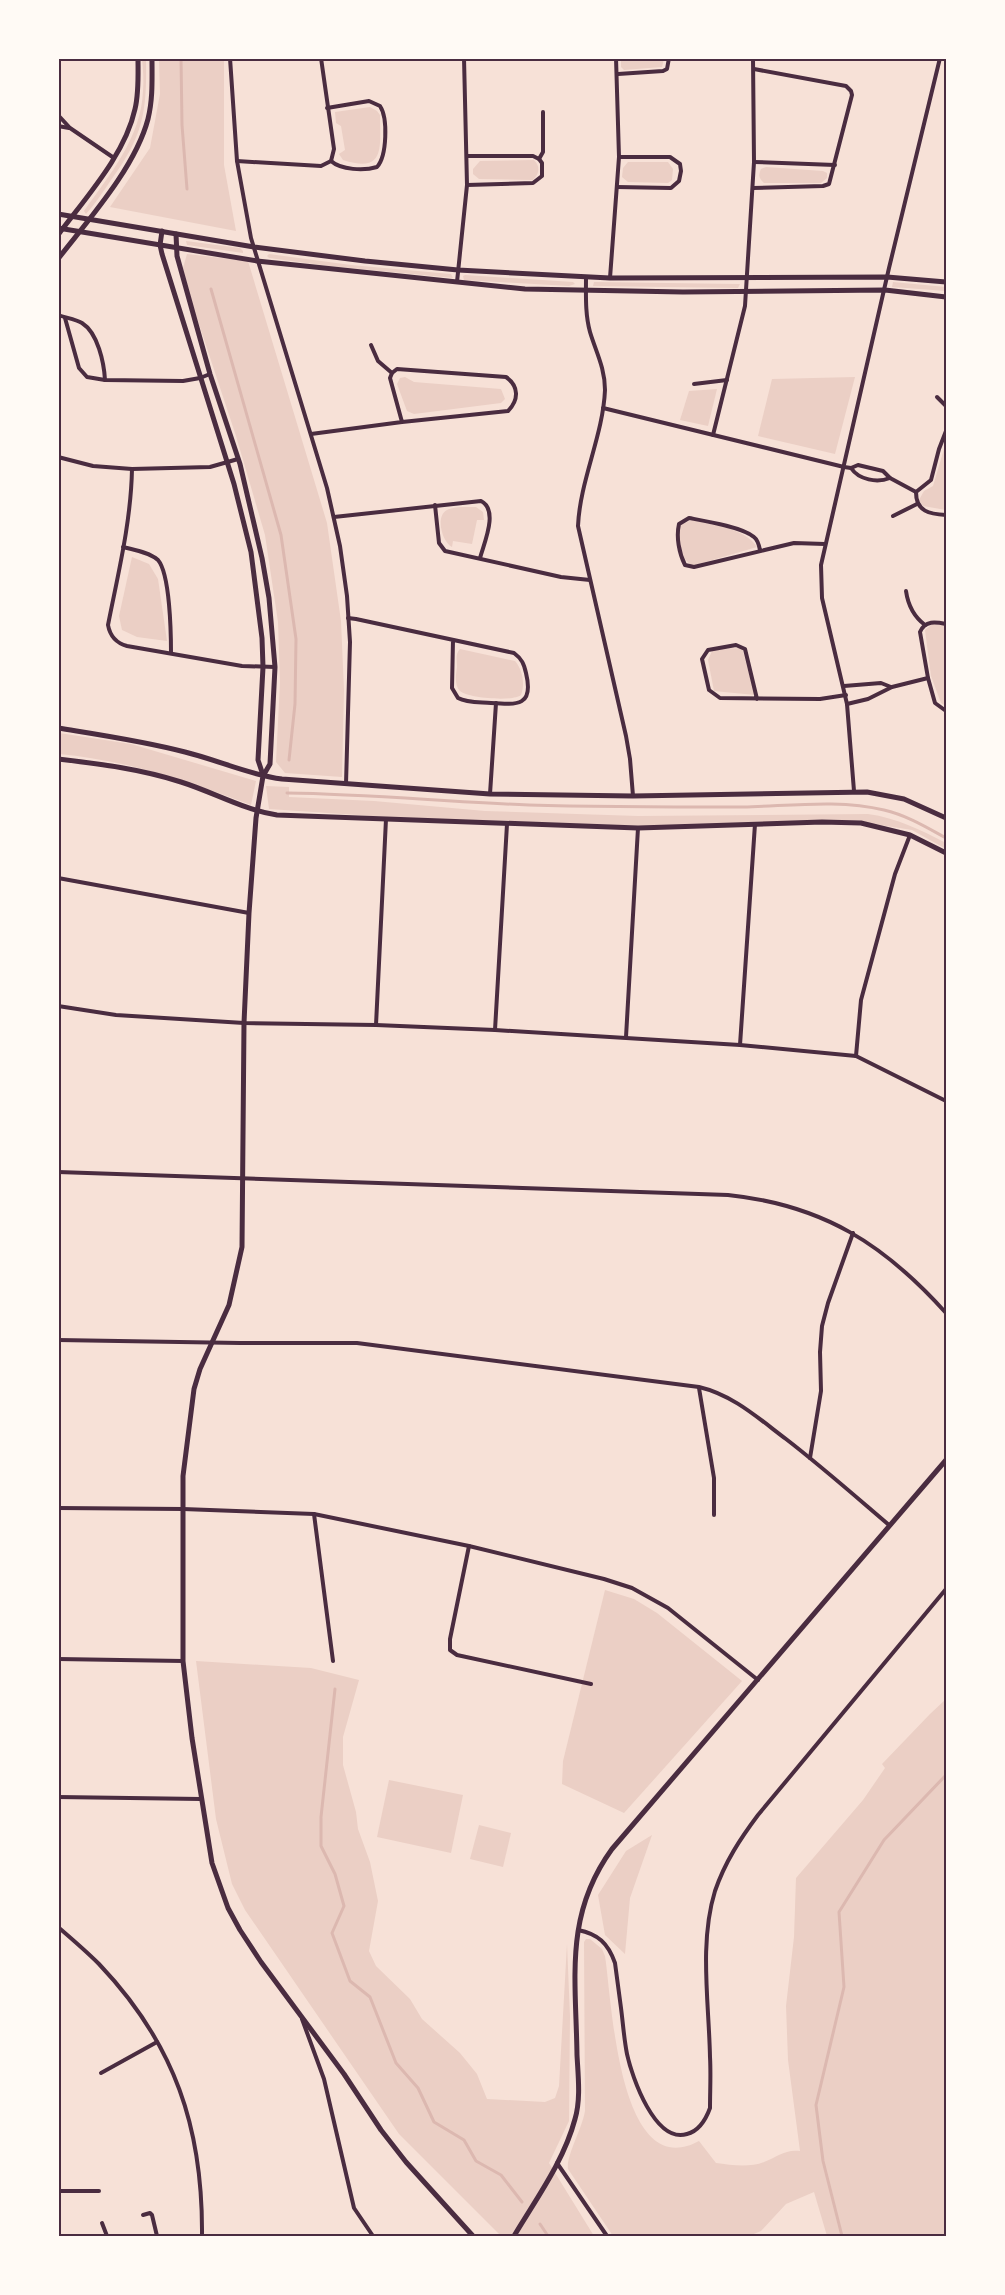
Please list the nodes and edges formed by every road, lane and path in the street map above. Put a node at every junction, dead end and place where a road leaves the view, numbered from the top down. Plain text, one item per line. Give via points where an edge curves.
1 (138, 58) edge
2 (152, 58) edge
3 (230, 58) edge
4 (321, 58) edge
5 (464, 58) edge
6 (616, 58) edge
7 (669, 58) edge
8 (753, 58) edge
9 (940, 58) edge
10 (754, 69) junction
11 (618, 74) junction
12 (327, 108) junction
13 (543, 112) dead end
14 (58, 115) edge
15 (58, 126) edge
16 (70, 128) junction
17 (468, 156) junction
18 (619, 157) junction
19 (114, 158) junction
20 (539, 159) junction
21 (237, 161) junction
22 (331, 161) junction
23 (754, 162) junction
24 (835, 165) junction
25 (467, 185) junction
26 (617, 187) junction
27 (753, 188) junction
28 (58, 214) edge
29 (72, 216) junction
30 (88, 219) junction
31 (61, 228) edge
32 (79, 231) junction
33 (162, 231) junction
34 (176, 234) junction
35 (58, 235) edge
36 (160, 245) junction
37 (175, 247) junction
38 (254, 247) junction
39 (58, 259) edge
40 (257, 261) junction
41 (458, 270) junction
42 (586, 277) junction
43 (887, 277) junction
44 (609, 278) junction
45 (747, 279) junction
46 (946, 282) edge
47 (457, 283) junction
48 (885, 290) junction
49 (586, 291) junction
50 (746, 292) junction
51 (946, 297) edge
52 (58, 315) edge
53 (65, 318) junction
54 (370, 345) dead end
55 (392, 373) junction
56 (210, 374) junction
57 (200, 378) junction
58 (105, 380) junction
59 (727, 380) junction
60 (694, 384) dead end
61 (937, 397) dead end
62 (946, 406) edge
63 (603, 408) junction
64 (402, 422) junction
65 (946, 431) edge
66 (311, 434) junction
67 (713, 435) junction
68 (58, 457) edge
69 (238, 459) junction
70 (226, 462) junction
71 (844, 467) junction
72 (851, 468) junction
73 (132, 469) junction
74 (890, 478) junction
75 (916, 492) junction
76 (917, 504) junction
77 (435, 505) junction
78 (946, 515) edge
79 (893, 516) dead end
80 (334, 518) junction
81 (825, 544) junction
82 (123, 547) junction
83 (760, 550) junction
84 (480, 558) junction
85 (590, 580) junction
86 (906, 591) dead end
87 (348, 618) junction
88 (946, 624) edge
89 (925, 625) junction
90 (453, 640) junction
91 (171, 653) junction
92 (263, 667) junction
93 (275, 667) junction
94 (928, 678) junction
95 (844, 686) junction
96 (892, 687) junction
97 (846, 695) junction
98 (757, 699) junction
99 (496, 703) junction
100 (847, 704) junction
101 (946, 711) edge
102 (58, 728) edge
103 (58, 759) edge
104 (263, 776) junction
105 (346, 784) junction
106 (854, 791) junction
107 (490, 794) junction
108 (633, 796) junction
109 (257, 811) junction
110 (946, 818) edge
111 (386, 819) junction
112 (756, 823) junction
113 (507, 824) junction
114 (638, 828) junction
115 (910, 835) junction
116 (946, 853) edge
117 (58, 878) edge
118 (249, 913) junction
119 (58, 1006) edge
120 (244, 1023) junction
121 (376, 1025) junction
122 (495, 1030) junction
123 (626, 1038) junction
124 (740, 1045) junction
125 (856, 1056) junction
126 (946, 1101) edge
127 (58, 1172) edge
128 (243, 1178) junction
129 (852, 1233) junction
130 (946, 1313) edge
131 (58, 1340) edge
132 (213, 1342) junction
133 (699, 1387) junction
134 (810, 1458) junction
135 (946, 1460) edge
136 (58, 1508) edge
137 (183, 1509) junction
138 (314, 1514) junction
139 (714, 1515) dead end
140 (889, 1525) junction
141 (469, 1546) junction
142 (946, 1589) edge
143 (58, 1659) edge
144 (183, 1660) junction
145 (333, 1661) dead end
146 (758, 1680) junction
147 (591, 1684) dead end
148 (58, 1797) edge
149 (201, 1799) junction
150 (58, 1927) edge
151 (577, 1930) junction
152 (301, 2015) junction
153 (157, 2042) junction
154 (101, 2073) dead end
155 (557, 2163) junction
156 (58, 2191) edge
157 (99, 2191) dead end
158 (143, 2215) dead end
159 (102, 2223) dead end
160 (107, 2236) edge
161 (157, 2236) edge
162 (202, 2236) edge
163 (373, 2236) edge
164 (474, 2236) edge
165 (514, 2236) edge
166 (607, 2236) edge

1 - 19 street via 135,110
2 - 30 street via 151,105 141,140
3 - 21 street
4 - 12 street
5 - 17 street
6 - 11 street
7 - 11 street via 663,71
8 - 10 street
9 - 43 street
10 - 23 street
10 - 24 street via 850,89 852,98
11 - 18 street
12 - 22 street via 334,149
12 - 22 street via 369,101 380,106 384,115 384,155 377,167 342,167
13 - 20 street via 543,152
14 - 16 street
15 - 16 street
16 - 19 street
17 - 20 street
17 - 25 street
18 - 26 street
18 - 26 street via 670,157 680,164 681,171 679,181 671,188
19 - 29 street
20 - 25 street via 542,176 532,183
21 - 22 street via 321,166
21 - 38 street
23 - 24 street
23 - 27 street
24 - 27 street via 827,186
25 - 41 street
26 - 44 street
27 - 45 street
28 - 29 street
29 - 30 street
29 - 31 street
30 - 32 street
30 - 33 street
31 - 32 street
31 - 35 street
32 - 36 street
32 - 39 street
33 - 34 street
33 - 36 street
34 - 37 street
34 - 38 street
36 - 37 street
36 - 57 street
37 - 40 street
37 - 56 street
38 - 40 street
38 - 41 street
40 - 47 street
40 - 66 street
41 - 42 street
41 - 47 street
42 - 44 street
42 - 49 street
43 - 45 street
43 - 46 street
43 - 48 street
44 - 45 street
45 - 50 street
47 - 49 street
48 - 50 street
48 - 51 street
48 - 71 street
49 - 50 street
49 - 63 street via 590,332 604,376
50 - 59 street
52 - 53 street
53 - 58 street via 84,324 90,332
53 - 58 street via 79,368 87,377
54 - 55 street via 378,361
55 - 64 street
55 - 64 street via 400,369 506,377 516,393 508,411
56 - 57 street
56 - 69 street
57 - 58 street
57 - 70 street
59 - 60 street
59 - 67 street
61 - 62 street
63 - 67 street
63 - 85 street via 579,513 580,540
64 - 66 street
65 - 75 street via 931,480
66 - 80 street
67 - 71 street
68 - 73 street via 93,466
69 - 70 street
69 - 93 street via 264,568
70 - 73 street
70 - 92 street via 251,552
71 - 72 street
71 - 81 street
72 - 74 street via 858,465 883,471
72 - 74 street via 855,474 881,482
73 - 82 street
74 - 75 street
75 - 76 street
76 - 78 street via 925,511
76 - 79 street
77 - 80 street
77 - 84 street via 442,548
77 - 84 street via 476,501 487,505 490,516
80 - 87 street
81 - 83 street via 794,543
81 - 95 street via 820,575 822,598
82 - 91 street via 149,555 162,567 170,612
82 - 91 street via 108,625 111,635 123,645
83 - 83 street via 694,567 686,565 681,558 678,524 688,518 726,526 753,536
84 - 85 street
85 - 108 street via 626,736
86 - 89 street via 912,611
87 - 90 street
87 - 105 street
88 - 89 street
89 - 94 street via 921,642
90 - 99 street via 454,695 462,700
90 - 99 street via 508,651 521,660 529,687 527,696 517,704
91 - 92 street
92 - 93 street
92 - 104 street via 258,760
93 - 104 street via 270,764
94 - 96 street
94 - 101 street via 935,703
95 - 96 street via 881,683
95 - 97 street
96 - 100 street
97 - 98 street
97 - 100 street
98 - 98 street via 745,649 736,645 708,650 702,659 713,695
99 - 107 street
100 - 106 street
102 - 104 street via 158,746
103 - 109 street via 159,776
104 - 105 street
104 - 109 street
105 - 107 street
106 - 108 street
106 - 110 street via 904,799
107 - 108 street
109 - 111 street
109 - 118 street
111 - 113 street
111 - 121 street
112 - 114 street
112 - 115 street via 861,823
112 - 124 street
113 - 114 street
113 - 122 street
114 - 123 street
115 - 116 street
115 - 125 street via 895,874 861,1000
117 - 118 street
118 - 120 street
119 - 120 street via 116,1015
120 - 121 street
120 - 128 street
121 - 122 street
122 - 123 street
123 - 124 street
124 - 125 street
125 - 126 street
127 - 128 street
128 - 129 street via 728,1195 788,1206
128 - 132 street via 239,1267
129 - 130 street via 900,1266
129 - 134 street via 823,1320 821,1391
131 - 132 street
132 - 133 street via 357,1343
132 - 137 street via 192,1398
133 - 134 street via 736,1401
133 - 139 street via 714,1478
134 - 140 street
135 - 140 street
136 - 137 street
137 - 138 street
137 - 144 street
138 - 141 street
138 - 145 street
140 - 146 street
141 - 146 street via 642,1592 689,1623
141 - 147 street via 450,1650 457,1655
142 - 151 street via 758,1815 728,1858 715,1891 707,1943 710,2108 693,2132 675,2136 656,2122 631,2070 615,1962 598,1937
143 - 144 street
144 - 149 street
146 - 151 street via 604,1860 585,1899
148 - 149 street
149 - 152 street via 212,1863 228,1908
150 - 153 street via 119,1987
151 - 155 street via 576,2118
152 - 163 street via 324,2079 354,2208
152 - 164 street via 406,2162
153 - 154 street
153 - 162 street via 191,2122 201,2185
155 - 165 street
155 - 166 street
156 - 157 street
158 - 161 street via 152,2215
159 - 160 street

